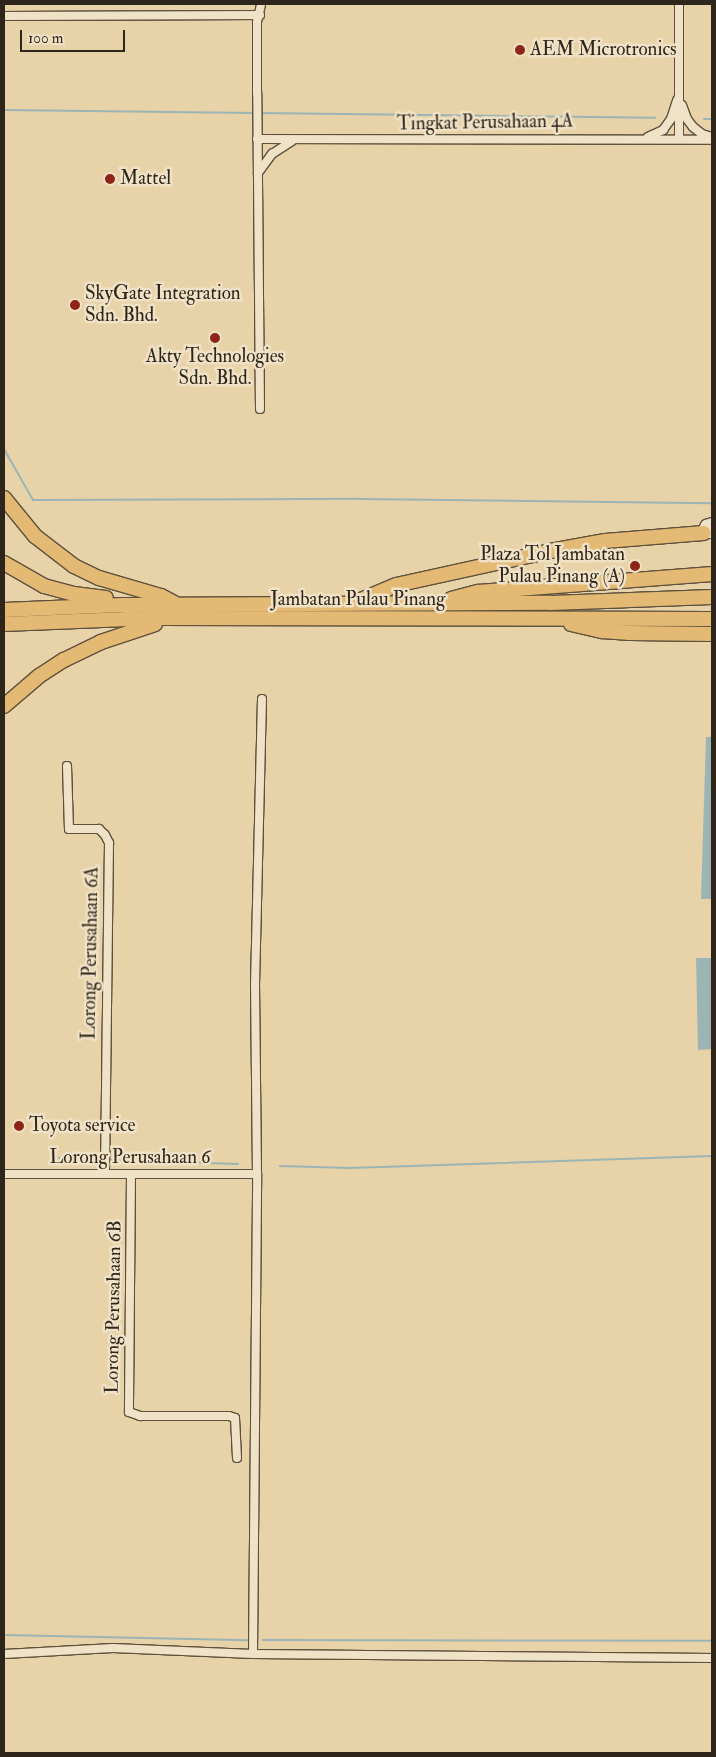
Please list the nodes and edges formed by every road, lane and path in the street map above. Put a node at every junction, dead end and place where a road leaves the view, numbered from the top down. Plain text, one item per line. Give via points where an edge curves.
1 (261, 4) edge
2 (680, 4) edge
3 (260, 14) junction
4 (4, 16) edge
5 (679, 93) junction
6 (712, 138) edge
7 (257, 139) junction
8 (640, 139) junction
9 (679, 139) junction
10 (304, 140) junction
11 (257, 174) junction
12 (260, 409) dead end
13 (5, 500) edge
14 (709, 530) edge
15 (4, 563) edge
16 (712, 574) edge
17 (712, 597) edge
18 (177, 604) junction
19 (351, 604) junction
20 (122, 605) junction
21 (436, 605) junction
22 (4, 610) edge
23 (172, 618) junction
24 (546, 618) junction
25 (712, 619) edge
26 (4, 624) edge
27 (712, 634) edge
28 (262, 699) dead end
29 (4, 706) edge
30 (67, 766) dead end
31 (4, 1174) edge
32 (105, 1174) junction
33 (257, 1174) junction
34 (131, 1175) junction
35 (237, 1458) dead end
36 (4, 1654) edge
37 (253, 1654) junction
38 (712, 1658) edge

1 - 3 street
2 - 5 street
3 - 4 street
3 - 7 street via 257,22
5 - 6 street via 687,119 702,134
5 - 8 street via 671,119 663,130
5 - 9 street
6 - 9 street, Tingkat Perusahaan 4A
7 - 10 street, Tingkat Perusahaan 4A
7 - 11 street
8 - 9 street, Tingkat Perusahaan 4A
8 - 10 street, Tingkat Perusahaan 4A
10 - 11 street via 291,140 281,146
11 - 12 street
13 - 18 highway via 35,536 74,566 99,578 161,596
14 - 19 highway via 605,541 550,551 396,585
15 - 20 highway via 44,586 85,596 111,598
16 - 21 highway, Jambatan Pulau Pinang via 478,592
17 - 21 highway, Jambatan Pulau Pinang
18 - 19 highway, Jambatan Pulau Pinang
18 - 20 highway, Jambatan Pulau Pinang
19 - 21 highway, Jambatan Pulau Pinang
20 - 22 highway, Jambatan Pulau Pinang
23 - 24 highway, Jambatan Pulau Pinang
23 - 26 highway, Jambatan Pulau Pinang
23 - 29 highway via 85,649 47,670
24 - 25 highway, Jambatan Pulau Pinang
24 - 27 highway via 602,631
28 - 33 street via 254,985
30 - 32 street, Lorong Perusahaan 6A via 69,829 99,829 109,843
31 - 32 street, Lorong Perusahaan 6
32 - 34 street, Lorong Perusahaan 6
33 - 34 street, Lorong Perusahaan 6
33 - 37 street
34 - 35 street, Lorong Perusahaan 6B via 129,1412 140,1416 235,1418
36 - 37 street via 113,1648
37 - 38 street

